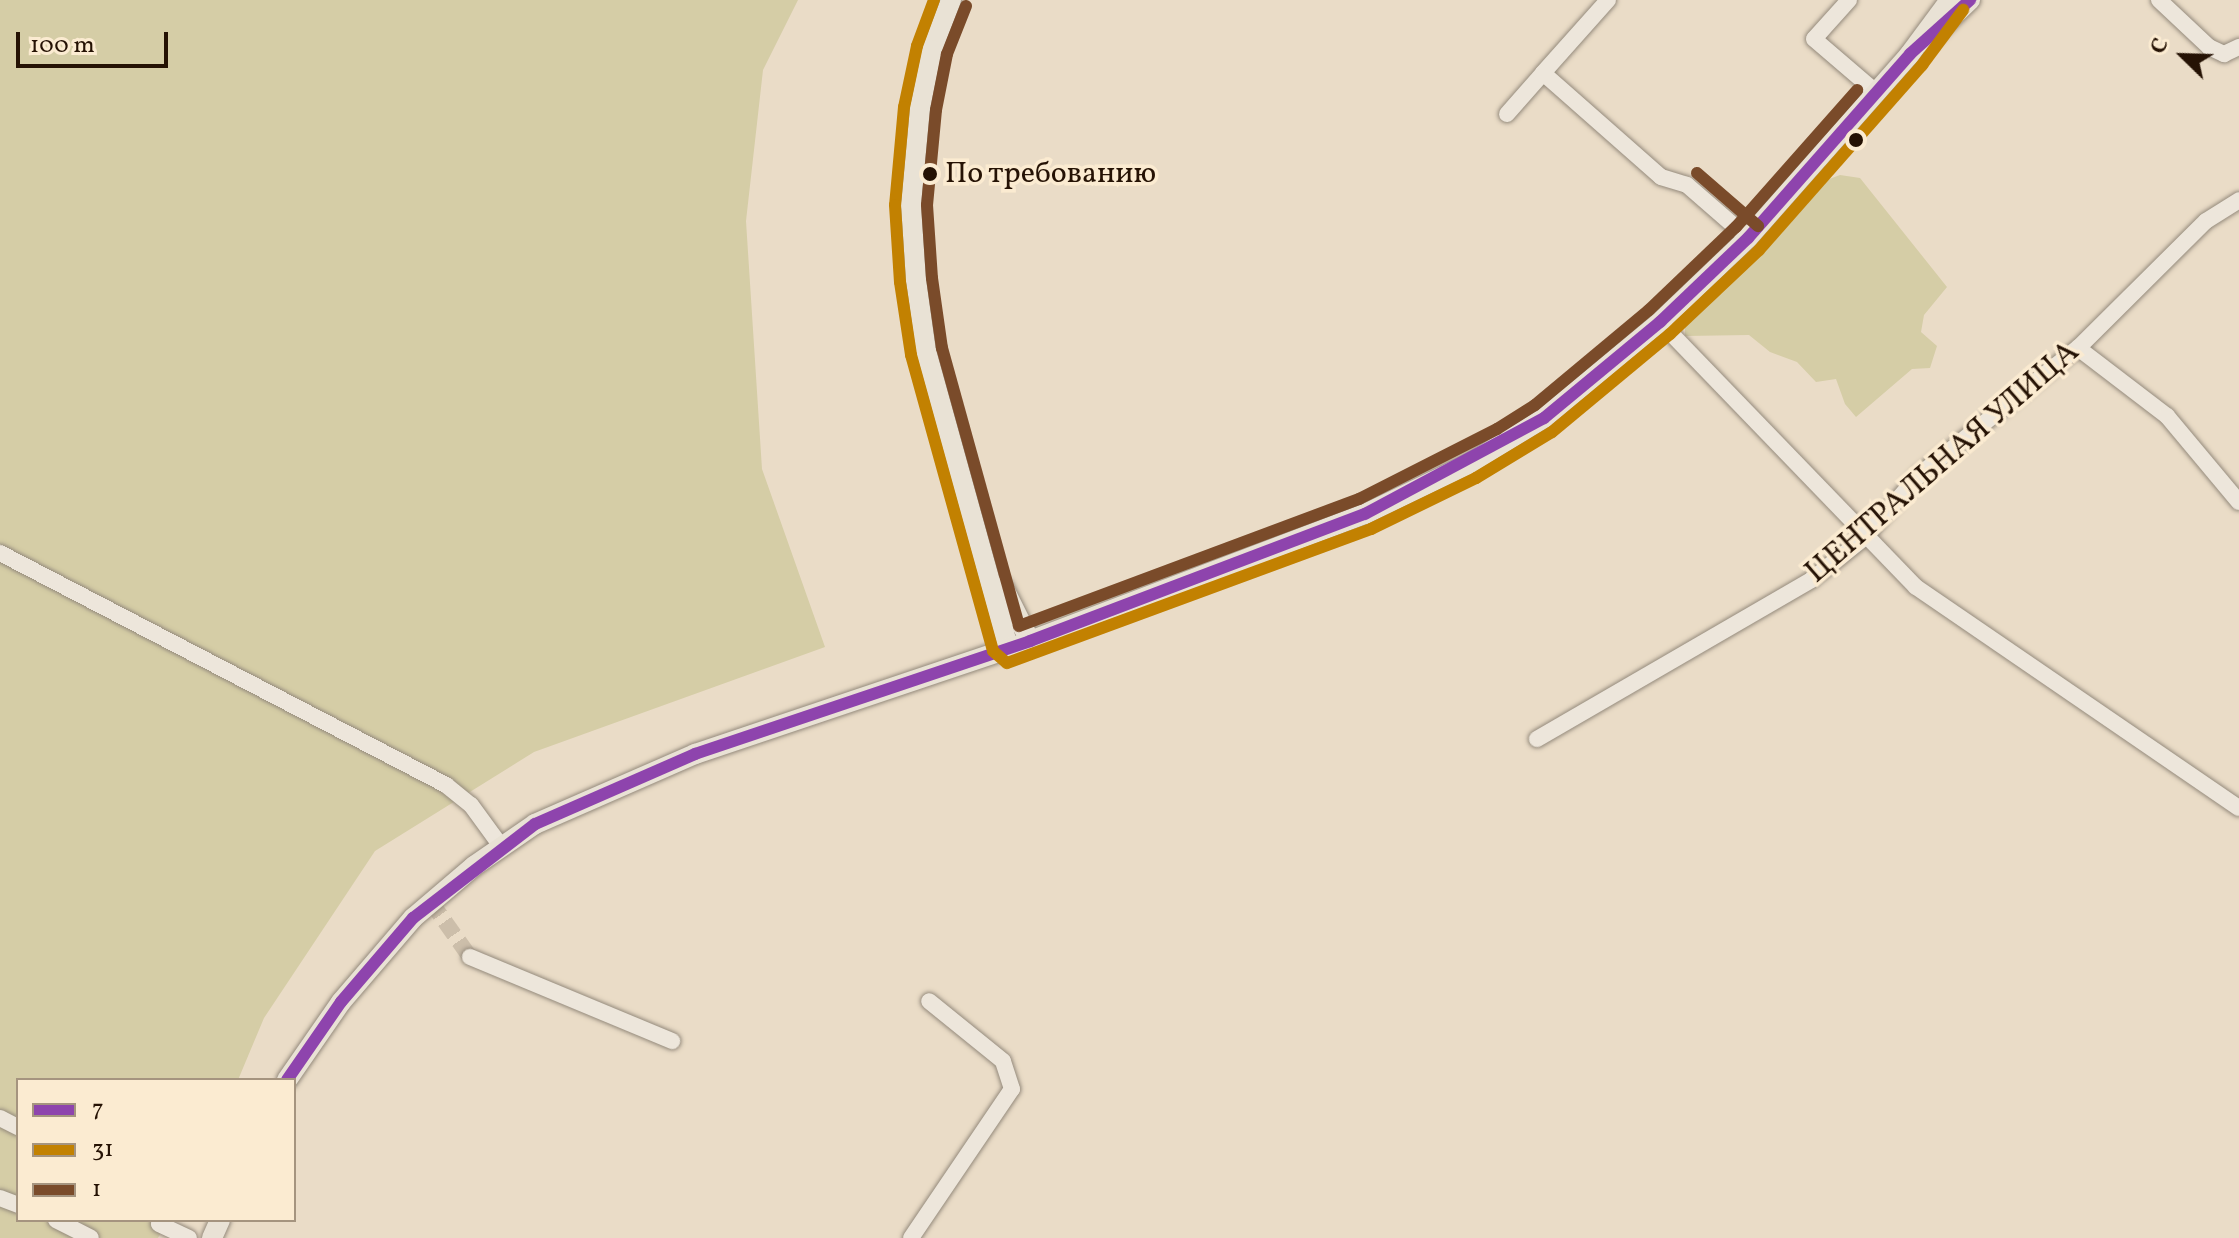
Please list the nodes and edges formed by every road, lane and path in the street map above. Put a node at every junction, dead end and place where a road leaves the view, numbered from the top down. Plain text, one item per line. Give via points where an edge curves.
1 (951, 0) edge
2 (964, 0) edge
3 (1608, 0) edge
4 (1849, 0) edge
5 (1950, 0) edge
6 (1970, 0) edge
7 (2159, 0) edge
8 (2239, 47) edge
9 (1910, 54) junction
10 (1543, 73) junction
11 (1877, 93) junction
12 (1507, 114) dead end
13 (2239, 200) edge
14 (1748, 238) junction
15 (1660, 322) junction
16 (2078, 348) junction
17 (2239, 502) edge
18 (1864, 538) junction
19 (0, 553) edge
20 (1030, 641) junction
21 (1008, 647) junction
22 (1537, 739) dead end
23 (2239, 808) edge
24 (501, 846) junction
25 (470, 957) tunnel mouth
26 (929, 1001) dead end
27 (672, 1041) dead end
28 (288, 1078) edge
29 (60, 1222) edge
30 (160, 1222) edge
31 (177, 1236) edge
32 (91, 1238) edge
33 (911, 1238) edge

1 - 21 main road via 932,50 920,108 911,205 916,280 939,400
2 - 20 main road via 943,53 932,108 924,207 926,285 946,397 1006,595
3 - 10 street
4 - 11 street via 1814,39
5 - 9 main road
6 - 9 main road
7 - 8 street via 2209,47 2224,54
9 - 11 main road
10 - 12 street
10 - 14 street via 1661,177 1687,185
11 - 14 main road
13 - 16 street, ЦЕНТРАЛЬНАЯ УЛИЦА via 2206,221
14 - 15 main road
15 - 18 street
15 - 20 main road via 1544,418 1453,472 1365,514
16 - 17 street via 2167,416
16 - 18 street, ЦЕНТРАЛЬНАЯ УЛИЦА via 1918,476
18 - 22 street, ЦЕНТРАЛЬНАЯ УЛИЦА via 1811,580
18 - 23 street via 1916,587
19 - 24 street via 446,785 471,805
20 - 21 main road
21 - 24 main road via 671,764 581,801
24 - 28 main road via 431,902 378,955
25 - 27 street
26 - 33 street via 1003,1061 1012,1089
29 - 32 street
30 - 31 street

